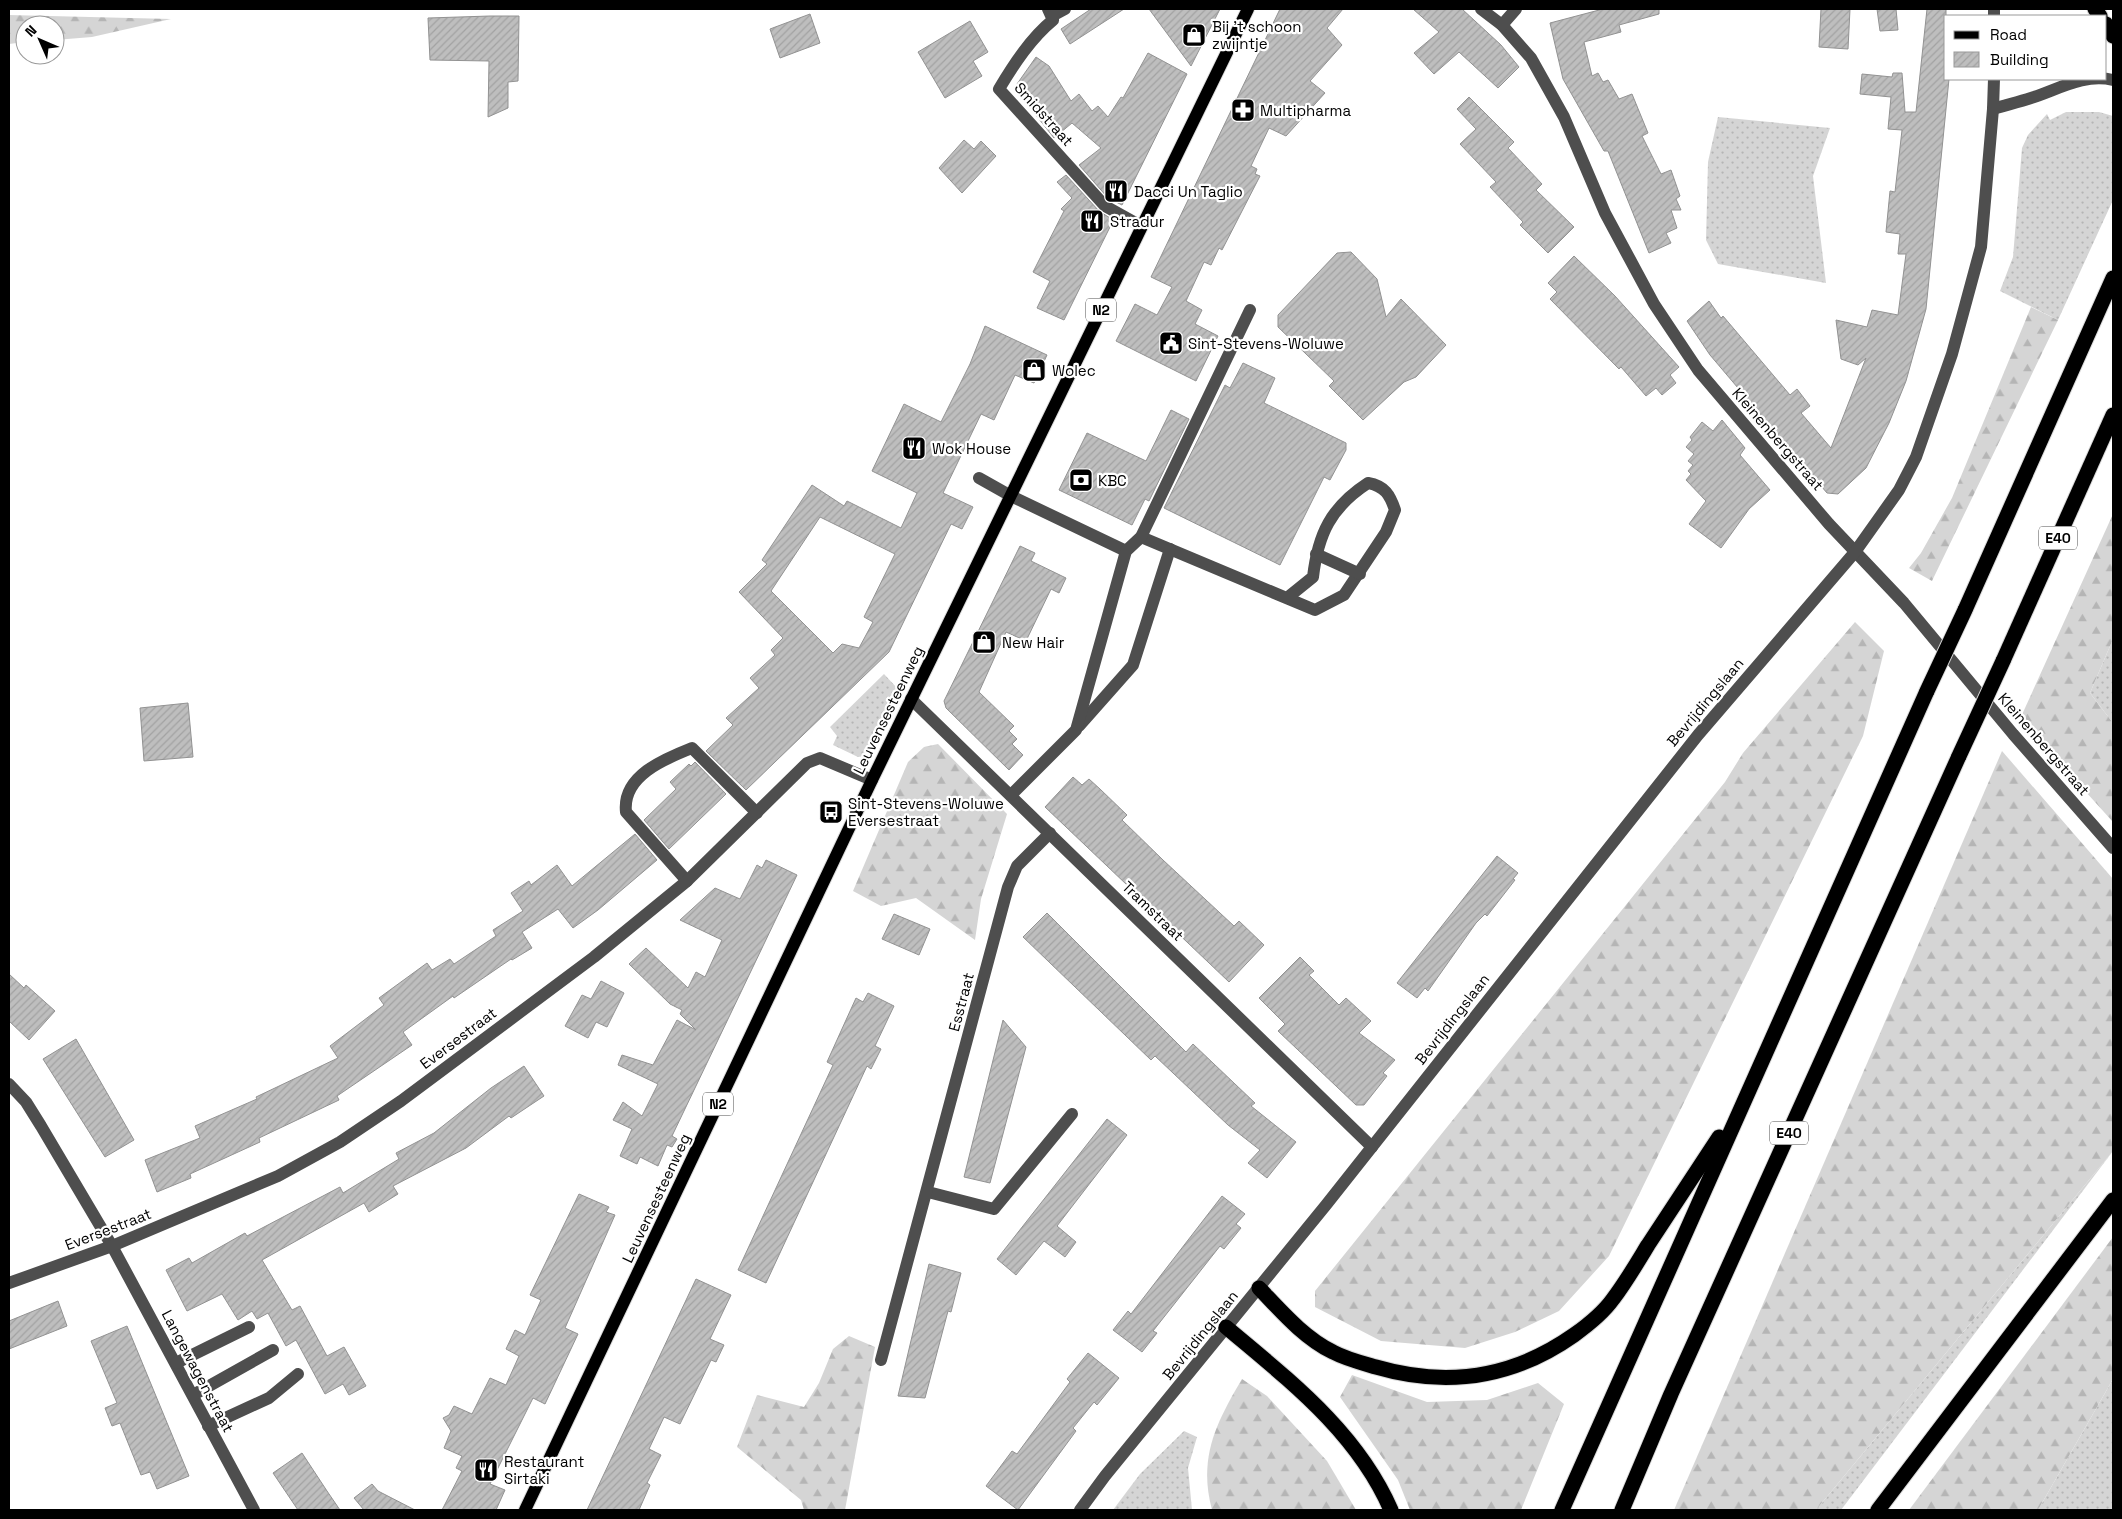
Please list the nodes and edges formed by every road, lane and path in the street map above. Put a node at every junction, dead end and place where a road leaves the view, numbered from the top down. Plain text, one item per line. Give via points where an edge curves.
1 (1065, 9) edge
2 (1248, 9) edge
3 (1481, 9) edge
4 (1516, 9) edge
5 (1050, 12) edge
6 (1502, 25) junction
7 (1994, 80) edge
8 (2088, 80) edge
9 (1993, 109) junction
10 (1141, 226) junction
11 (2113, 278) edge
12 (1250, 310) dead end
13 (2113, 415) edge
14 (979, 478) dead end
15 (1011, 496) junction
16 (1141, 537) junction
17 (1170, 549) junction
18 (1126, 551) junction
19 (1855, 552) junction
20 (1316, 554) junction
21 (1360, 574) junction
22 (1287, 598) junction
23 (912, 699) junction
24 (1076, 730) junction
25 (872, 780) junction
26 (1011, 795) junction
27 (757, 813) junction
28 (1050, 833) junction
29 (2113, 848) edge
30 (687, 881) junction
31 (9, 1084) edge
32 (1744, 1098) junction
33 (1072, 1114) dead end
34 (1372, 1147) junction
35 (928, 1192) junction
36 (2113, 1200) edge
37 (112, 1246) junction
38 (9, 1283) edge
39 (1259, 1288) junction
40 (249, 1326) dead end
41 (1226, 1327) junction
42 (273, 1350) dead end
43 (881, 1360) dead end
44 (176, 1363) junction
45 (298, 1374) dead end
46 (193, 1395) junction
47 (208, 1426) junction
48 (254, 1510) edge
49 (525, 1510) edge
50 (1080, 1510) edge
51 (1391, 1510) edge
52 (1562, 1510) edge
53 (1622, 1510) edge
54 (1878, 1510) edge

1 - 5 street
2 - 10 main road, Leuvensesteenweg / N2
3 - 6 street, Kleinenbergstraat
4 - 6 street
5 - 10 street, Smidstraat via 1053,20 1031,42 999,89 1105,206
6 - 19 street, Kleinenbergstraat via 1531,58 1564,117 1605,213 1676,339 1709,384
7 - 9 street, Bevrijdingslaan
8 - 9 street via 2066,83 2032,98
9 - 19 street, Bevrijdingslaan via 1981,247 1952,354 1916,457 1898,490
10 - 15 main road, Leuvensesteenweg / N2
11 - 32 highway, bridge
12 - 16 street
13 - 53 highway, E40, bridge via 1675,1385
14 - 15 street
15 - 18 street
15 - 23 main road, Leuvensesteenweg / N2
16 - 17 street
16 - 18 street
17 - 22 street
17 - 24 street via 1133,665
18 - 24 street
19 - 29 street, Kleinenbergstraat via 1904,603
19 - 34 street, Bevrijdingslaan via 1698,735
20 - 21 street
20 - 21 street via 1333,514 1350,494 1368,483 1376,484 1384,488 1395,510 1386,532
20 - 22 street via 1313,577
21 - 22 street via 1344,595 1315,610
23 - 25 main road, Leuvensesteenweg / N2
23 - 26 street, Tramstraat
24 - 26 street
25 - 27 street, Eversestraat via 820,758 807,762
25 - 49 main road, Leuvensesteenweg / N2
26 - 28 street, Tramstraat
27 - 30 street, Eversestraat
27 - 30 street via 692,748 659,761 639,778 625,801 626,812
28 - 34 street, Tramstraat
28 - 35 street, Esstraat via 1017,866 1008,887
30 - 37 street, Eversestraat via 594,957 401,1101 340,1142 278,1176
31 - 37 street, Langewagenstraat via 26,1102
32 - 39 highway via 1613,1300 1588,1324 1537,1358 1477,1376 1440,1378 1404,1375 1333,1352 1307,1336
32 - 52 highway
33 - 35 street via 994,1209
34 - 39 street, Bevrijdingslaan
35 - 43 street, Esstraat
36 - 54 highway
37 - 38 street, Eversestraat
37 - 44 street, Langewagenstraat
39 - 41 street, Bevrijdingslaan
40 - 44 street
41 - 50 street, Bevrijdingslaan
41 - 51 highway via 1331,1419 1357,1452
42 - 46 street
44 - 46 street, Langewagenstraat
45 - 47 street via 269,1398
46 - 47 street, Langewagenstraat
47 - 48 street, Langewagenstraat

